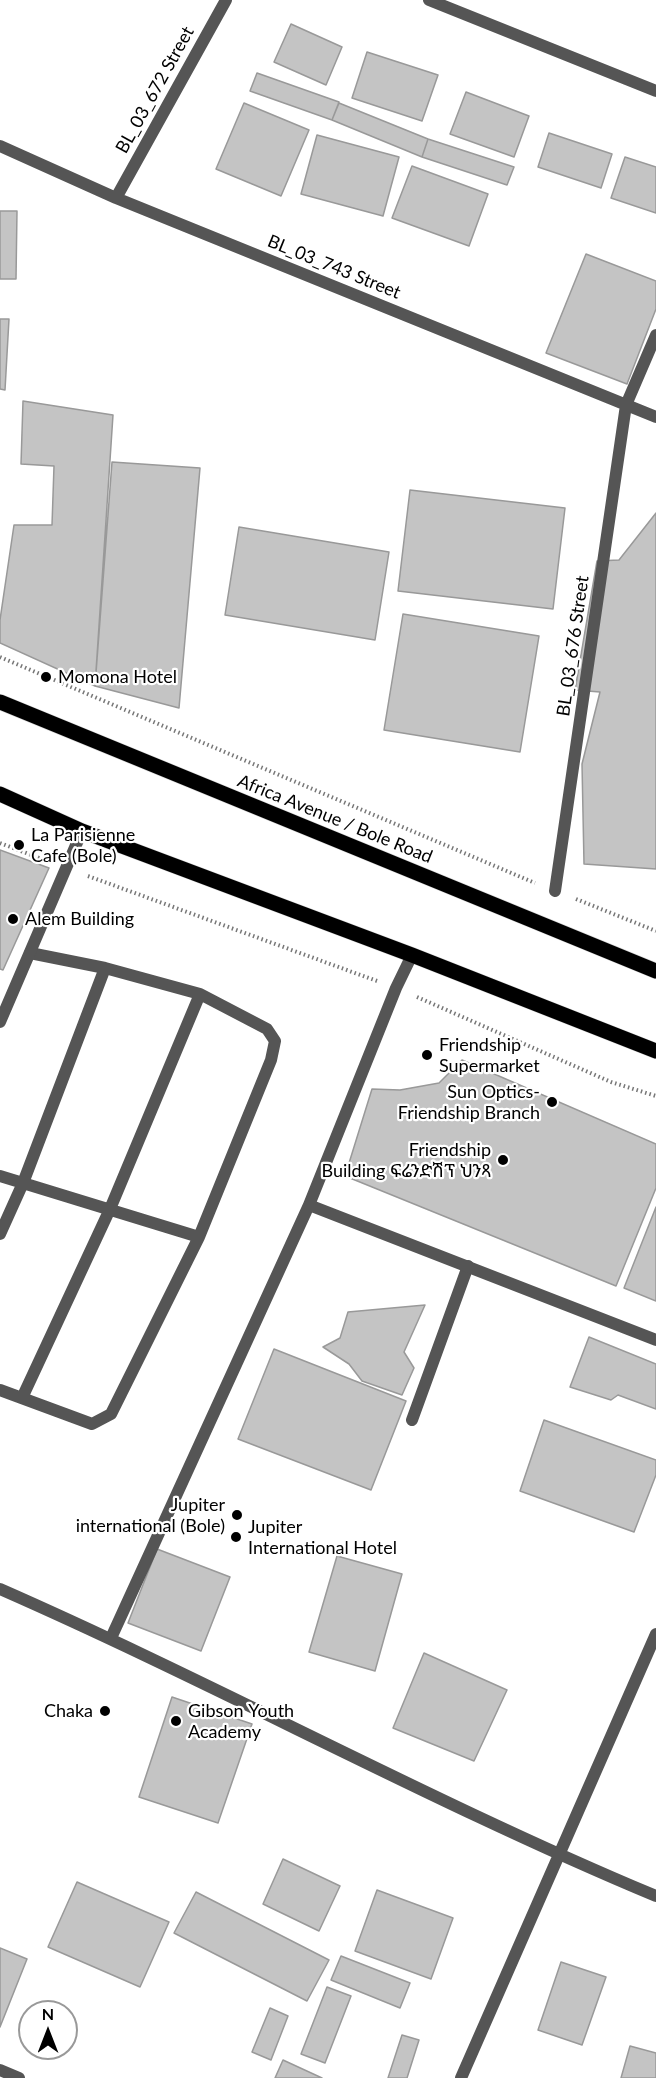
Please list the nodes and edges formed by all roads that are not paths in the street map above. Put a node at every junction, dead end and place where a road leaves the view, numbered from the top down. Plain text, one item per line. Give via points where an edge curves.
1 (226, 0) edge
2 (429, 0) edge
3 (656, 91) edge
4 (0, 146) edge
5 (116, 198) junction
6 (656, 335) edge
7 (626, 405) junction
8 (656, 417) edge
9 (0, 702) edge
10 (0, 795) edge
11 (82, 831) junction
12 (555, 891) road end
13 (30, 953) junction
14 (412, 955) junction
15 (105, 968) junction
16 (656, 971) edge
17 (200, 994) junction
18 (2, 1014) edge
19 (656, 1052) edge
20 (0, 1176) edge
21 (23, 1183) junction
22 (309, 1205) junction
23 (110, 1209) junction
24 (0, 1234) edge
25 (199, 1237) junction
26 (468, 1266) junction
27 (656, 1340) edge
28 (0, 1390) edge
29 (22, 1398) junction
30 (412, 1420) dead end
31 (0, 1589) edge
32 (656, 1634) edge
33 (111, 1638) junction
34 (558, 1855) junction
35 (656, 1896) edge
36 (0, 2070) edge
37 (19, 2078) edge
38 (460, 2078) edge

1 - 5 street, BL_03_672 Street
2 - 3 street
4 - 5 street, BL_03_743 Street
5 - 7 street, BL_03_743 Street
6 - 7 street, BL_03_676 Street
7 - 8 street, BL_03_743 Street
7 - 12 street, BL_03_676 Street
9 - 16 main road, Africa Avenue / Bole Road
10 - 11 main road
11 - 13 street
11 - 14 main road
13 - 15 street
13 - 18 street
14 - 19 main road
14 - 22 street
15 - 17 street
15 - 21 street
17 - 23 street
17 - 25 street via 267,1029 275,1041 271,1060
20 - 21 street
21 - 23 street
21 - 24 street
22 - 26 street
22 - 33 street
23 - 25 street
23 - 29 street
25 - 29 street via 111,1414 92,1424
26 - 27 street
26 - 30 street
28 - 29 street
31 - 33 street
32 - 34 street
33 - 34 street
34 - 35 street
34 - 38 street
36 - 37 street

